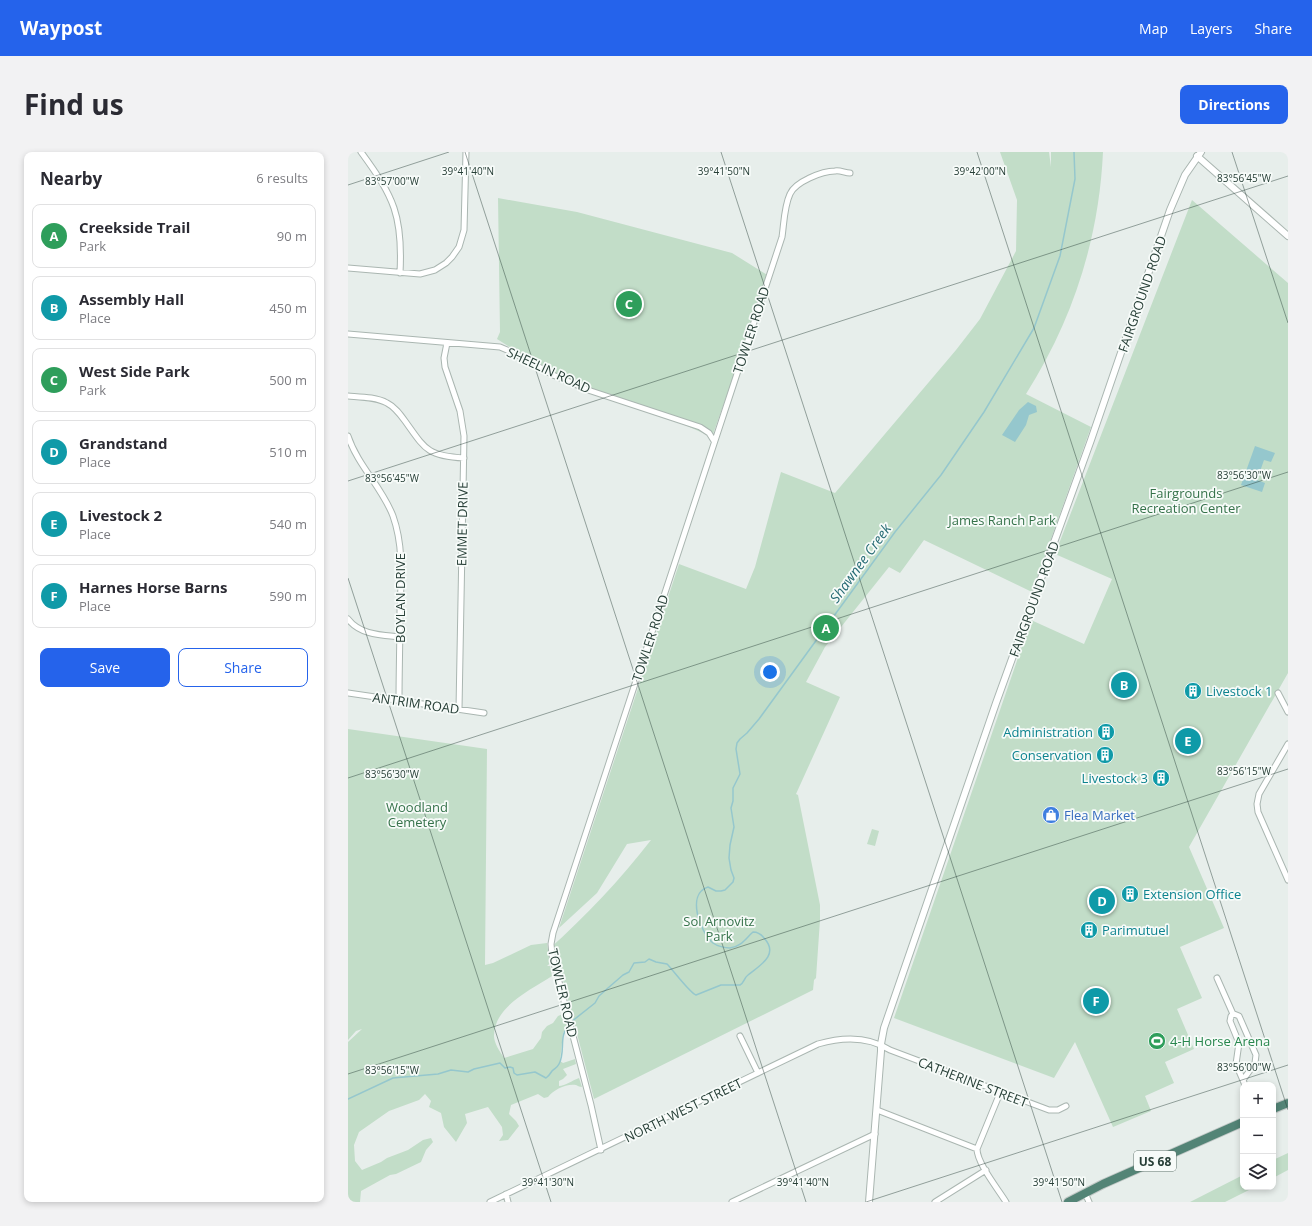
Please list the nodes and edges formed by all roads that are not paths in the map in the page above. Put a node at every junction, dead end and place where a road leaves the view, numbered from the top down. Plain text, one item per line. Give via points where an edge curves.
1 (361, 152) edge
2 (466, 152) edge
3 (1199, 154) edge
4 (850, 173) dead end
5 (1288, 236) edge
6 (348, 268) edge
7 (400, 273) junction
8 (348, 334) edge
9 (447, 343) junction
10 (348, 396) edge
11 (348, 436) edge
12 (714, 442) junction
13 (464, 458) junction
14 (348, 619) edge
15 (400, 637) junction
16 (348, 693) edge
17 (1278, 693) dead end
18 (399, 701) junction
19 (459, 709) junction
20 (1288, 712) edge
21 (484, 713) dead end
22 (1288, 744) edge
23 (1288, 880) edge
24 (1217, 978) dead end
25 (1233, 1014) junction
26 (740, 1036) dead end
27 (881, 1044) junction
28 (758, 1073) junction
29 (1244, 1082) edge
30 (1000, 1093) junction
31 (1288, 1102) edge
32 (1066, 1106) dead end
33 (1276, 1108) edge
34 (877, 1110) junction
35 (1240, 1123) edge
36 (875, 1134) junction
37 (977, 1149) junction
38 (601, 1150) junction
39 (986, 1170) junction
40 (1085, 1192) junction
41 (506, 1194) junction
42 (490, 1202) edge
43 (508, 1202) edge
44 (732, 1202) edge
45 (869, 1202) edge
46 (935, 1202) edge
47 (1006, 1202) edge
48 (1068, 1202) edge
49 (1089, 1202) edge

1 - 7 street via 379,176 394,205 401,235
2 - 7 street via 464,230 459,247 443,266 428,272
3 - 5 street
3 - 27 street, FAIRGROUND ROAD via 1185,175 1170,210 996,703 884,1028
4 - 12 street, TOWLER ROAD via 835,170 813,176 798,184 790,193 782,237
6 - 7 street
8 - 9 street, SHEELIN ROAD
9 - 12 street, SHEELIN ROAD via 507,349 553,375 591,391 700,427 709,433
9 - 13 street, EMMET DRIVE via 445,367 462,420
10 - 13 street via 387,403 400,414 429,450 443,456
11 - 15 street, BOYLAN DRIVE via 354,451 388,504 398,533 402,563
12 - 38 street, TOWLER ROAD via 551,944
13 - 19 street, EMMET DRIVE
14 - 15 street via 364,631
15 - 18 street, BOYLAN DRIVE
16 - 18 street, ANTRIM ROAD
17 - 20 street
18 - 19 street, ANTRIM ROAD
19 - 21 street, ANTRIM ROAD
22 - 23 street via 1259,794 1257,804 1258,812
24 - 25 street
25 - 29 street via 1230,1020 1240,1043 1236,1064
25 - 29 street via 1239,1016 1256,1055 1255,1063
26 - 28 street
27 - 28 street, NORTH WEST STREET via 846,1038 818,1044
27 - 30 street, CATHERINE STREET via 890,1050
27 - 34 street, FAIRGROUND ROAD
28 - 38 street, NORTH WEST STREET
30 - 32 street, CATHERINE STREET via 1049,1110 1058,1110
30 - 37 street
31 - 33 highway
34 - 36 street, FAIRGROUND ROAD
34 - 37 street
35 - 40 highway, US 68
36 - 44 street
36 - 45 street, FAIRGROUND ROAD
37 - 39 street
38 - 41 street, NORTH WEST STREET
39 - 46 street
39 - 47 street
40 - 48 highway, US 68
40 - 49 street
41 - 42 street, NORTH WEST STREET
41 - 43 street

